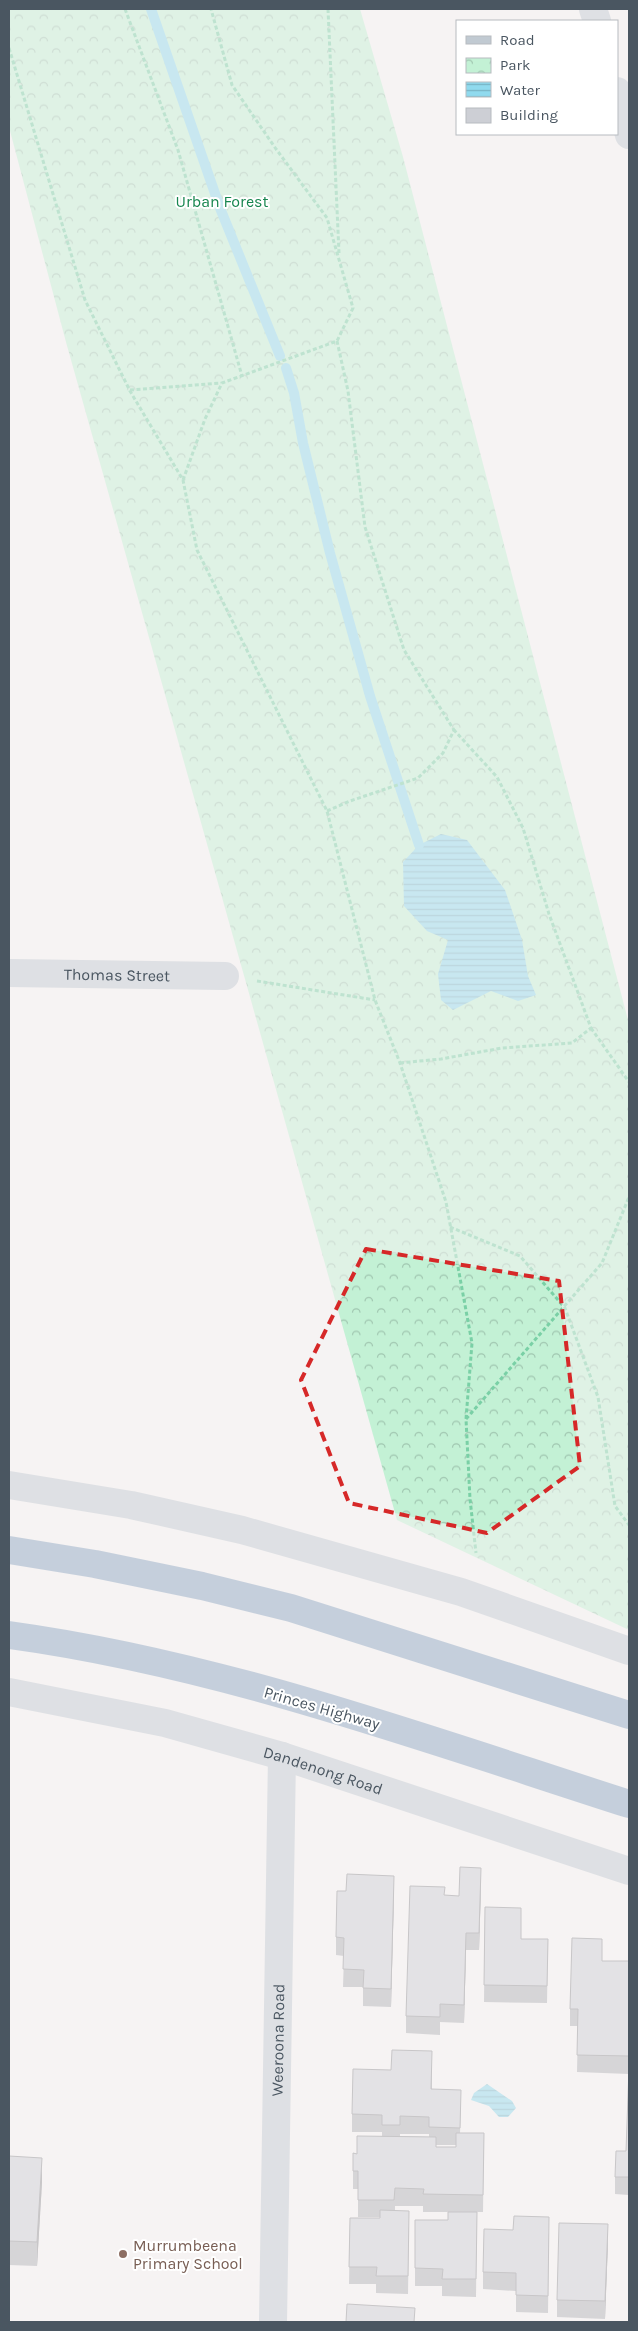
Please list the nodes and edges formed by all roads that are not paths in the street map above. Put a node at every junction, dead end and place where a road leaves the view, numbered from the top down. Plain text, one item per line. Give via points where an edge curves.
1 (618, 95) edge
2 (629, 135) edge
3 (9, 973) edge
4 (225, 976) road end
5 (9, 1485) edge
6 (9, 1550) edge
7 (9, 1635) edge
8 (629, 1651) edge
9 (9, 1692) edge
10 (629, 1715) edge
11 (282, 1756) junction
12 (629, 1804) edge
13 (629, 1871) edge
14 (273, 2322) edge

1 - 2 street
3 - 4 street, Thomas Street
5 - 8 street via 131,1505 242,1530 461,1592
6 - 10 highway via 194,1584 291,1608
7 - 12 highway, Princes Highway via 145,1660 256,1688
9 - 11 street, Dandenong Road via 165,1723
11 - 13 street, Dandenong Road
11 - 14 street, Weeroona Road

